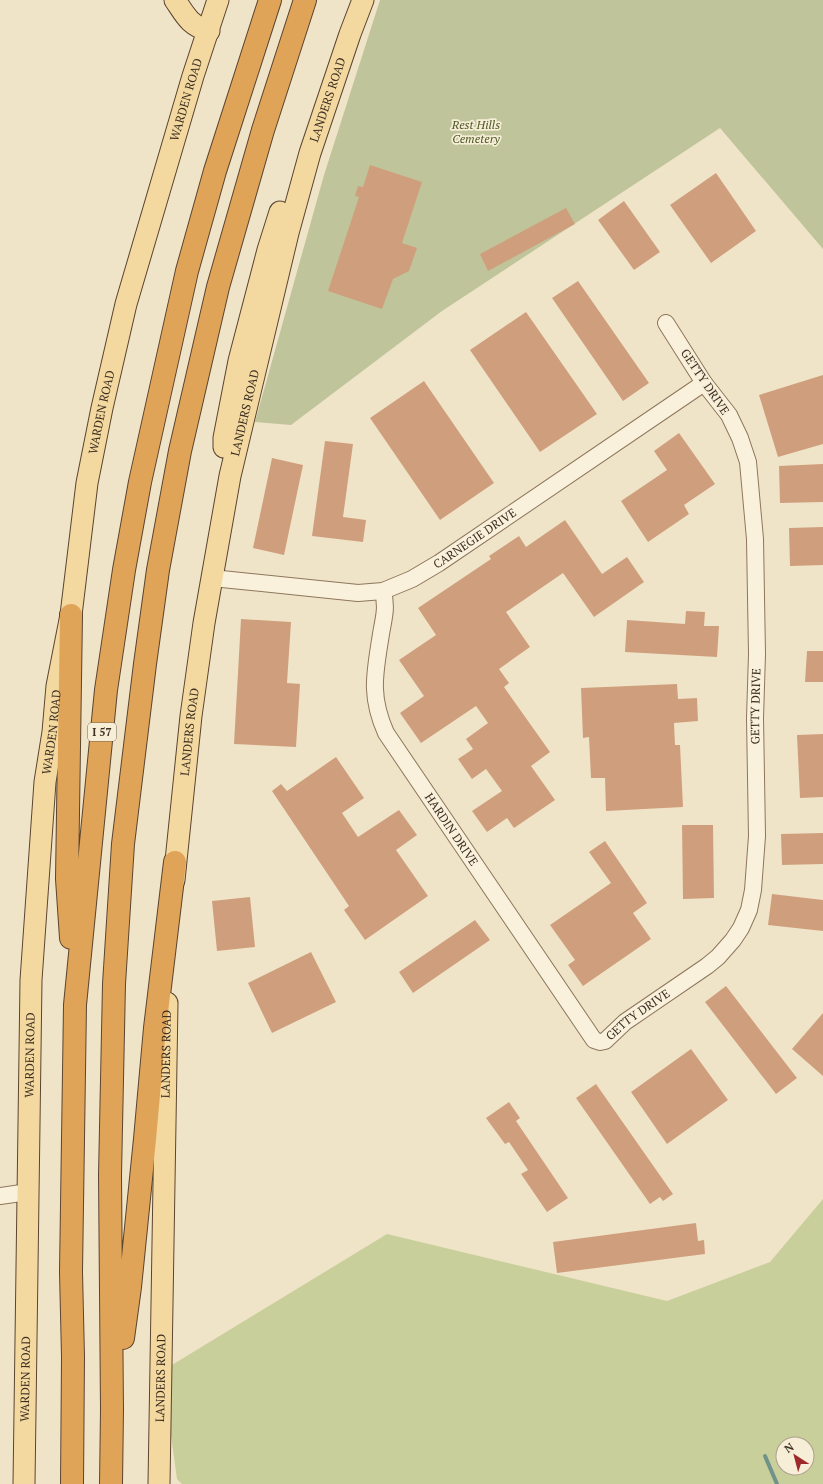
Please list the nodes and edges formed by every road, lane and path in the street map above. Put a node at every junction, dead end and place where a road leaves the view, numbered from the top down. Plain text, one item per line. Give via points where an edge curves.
1 (175, 0) edge
2 (218, 0) edge
3 (270, 0) edge
4 (305, 0) edge
5 (349, 0) edge
6 (363, 0) edge
7 (209, 31) junction
8 (666, 323) dead end
9 (704, 383) junction
10 (225, 502) junction
11 (212, 578) junction
12 (383, 591) junction
13 (70, 615) junction
14 (175, 862) junction
15 (75, 1005) junction
16 (600, 1042) joint
17 (28, 1192) junction
18 (0, 1196) edge
19 (112, 1410) junction
20 (24, 1484) edge
21 (72, 1484) edge
22 (111, 1484) edge
23 (160, 1484) edge

1 - 7 main road via 190,22
2 - 7 main road, WARDEN ROAD
3 - 15 highway, I 57 via 215,171 187,271 140,482 106,690
4 - 19 highway via 263,130 218,287 180,451 158,570 145,664 123,844 114,984 110,1175
5 - 10 main road via 268,250 238,361 224,438
6 - 10 main road, LANDERS ROAD via 310,154 288,233 247,399
7 - 13 main road, WARDEN ROAD via 193,76 126,304 87,483
8 - 9 street, GETTY DRIVE
9 - 12 street, CARNEGIE DRIVE via 439,563 412,579
9 - 16 street, GETTY DRIVE via 729,416 740,438 748,462 752,494 757,654 757,836 753,890 741,928 718,956 626,1022 606,1041
10 - 11 main road, LANDERS ROAD
11 - 12 street, CARNEGIE DRIVE via 358,593
11 - 14 main road, LANDERS ROAD via 191,716
12 - 16 street, HARDIN DRIVE via 386,612 374,690 379,718 386,733 594,1040
13 - 15 highway via 67,879
13 - 17 main road, WARDEN ROAD via 57,686 44,790 31,980
14 - 19 highway via 155,1028 130,1287
14 - 23 main road, LANDERS ROAD via 166,1023
15 - 21 highway, I 57 via 71,1272
17 - 18 street
17 - 20 main road, WARDEN ROAD
19 - 22 highway

